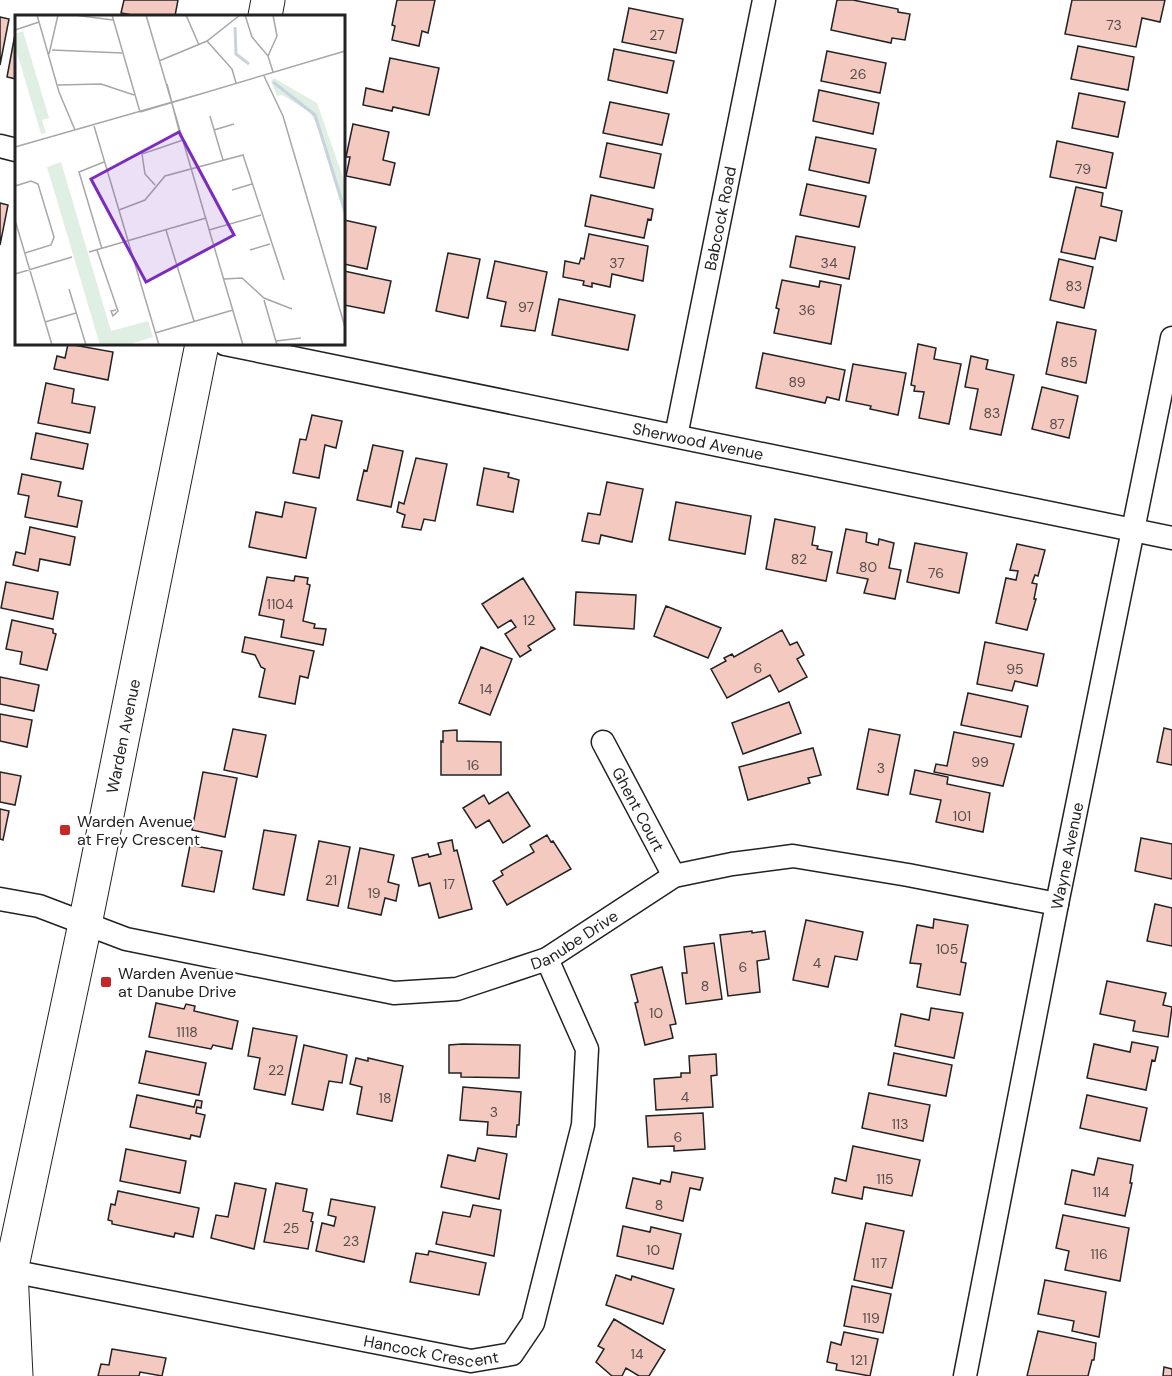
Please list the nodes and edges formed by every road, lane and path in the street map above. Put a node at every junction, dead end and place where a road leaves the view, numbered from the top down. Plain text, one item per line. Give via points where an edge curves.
1 (268, 0) edge
2 (764, 0) edge
3 (265, 15) edge
4 (0, 146) edge
5 (15, 150) edge
6 (1172, 338) edge
7 (202, 345) edge
8 (230, 345) edge
9 (676, 436) junction
10 (1134, 530) junction
11 (1172, 538) edge
12 (603, 742) dead end
13 (674, 876) junction
14 (0, 898) edge
15 (1057, 904) junction
16 (84, 924) junction
17 (547, 959) junction
18 (5, 1282) edge
19 (16, 1376) edge
20 (965, 1376) edge

1 - 3 main road
2 - 9 street, Babcock Road
4 - 5 street
6 - 10 street, Wayne Avenue
7 - 16 main road, Warden Avenue
8 - 9 street, Sherwood Avenue
9 - 10 street, Sherwood Avenue
10 - 11 street, Sherwood Avenue
10 - 15 street, Wayne Avenue
12 - 13 street, Ghent Court
13 - 15 street, Danube Drive via 793,856
13 - 17 street, Danube Drive
14 - 16 street, Danube Drive via 39,906
15 - 20 street, Wayne Avenue
16 - 17 street, Danube Drive via 126,939 394,993 457,989
16 - 18 main road, Warden Avenue
17 - 18 street, Hancock Crescent via 587,1049 583,1125 533,1323 512,1354 471,1361
18 - 19 main road, Warden Avenue

